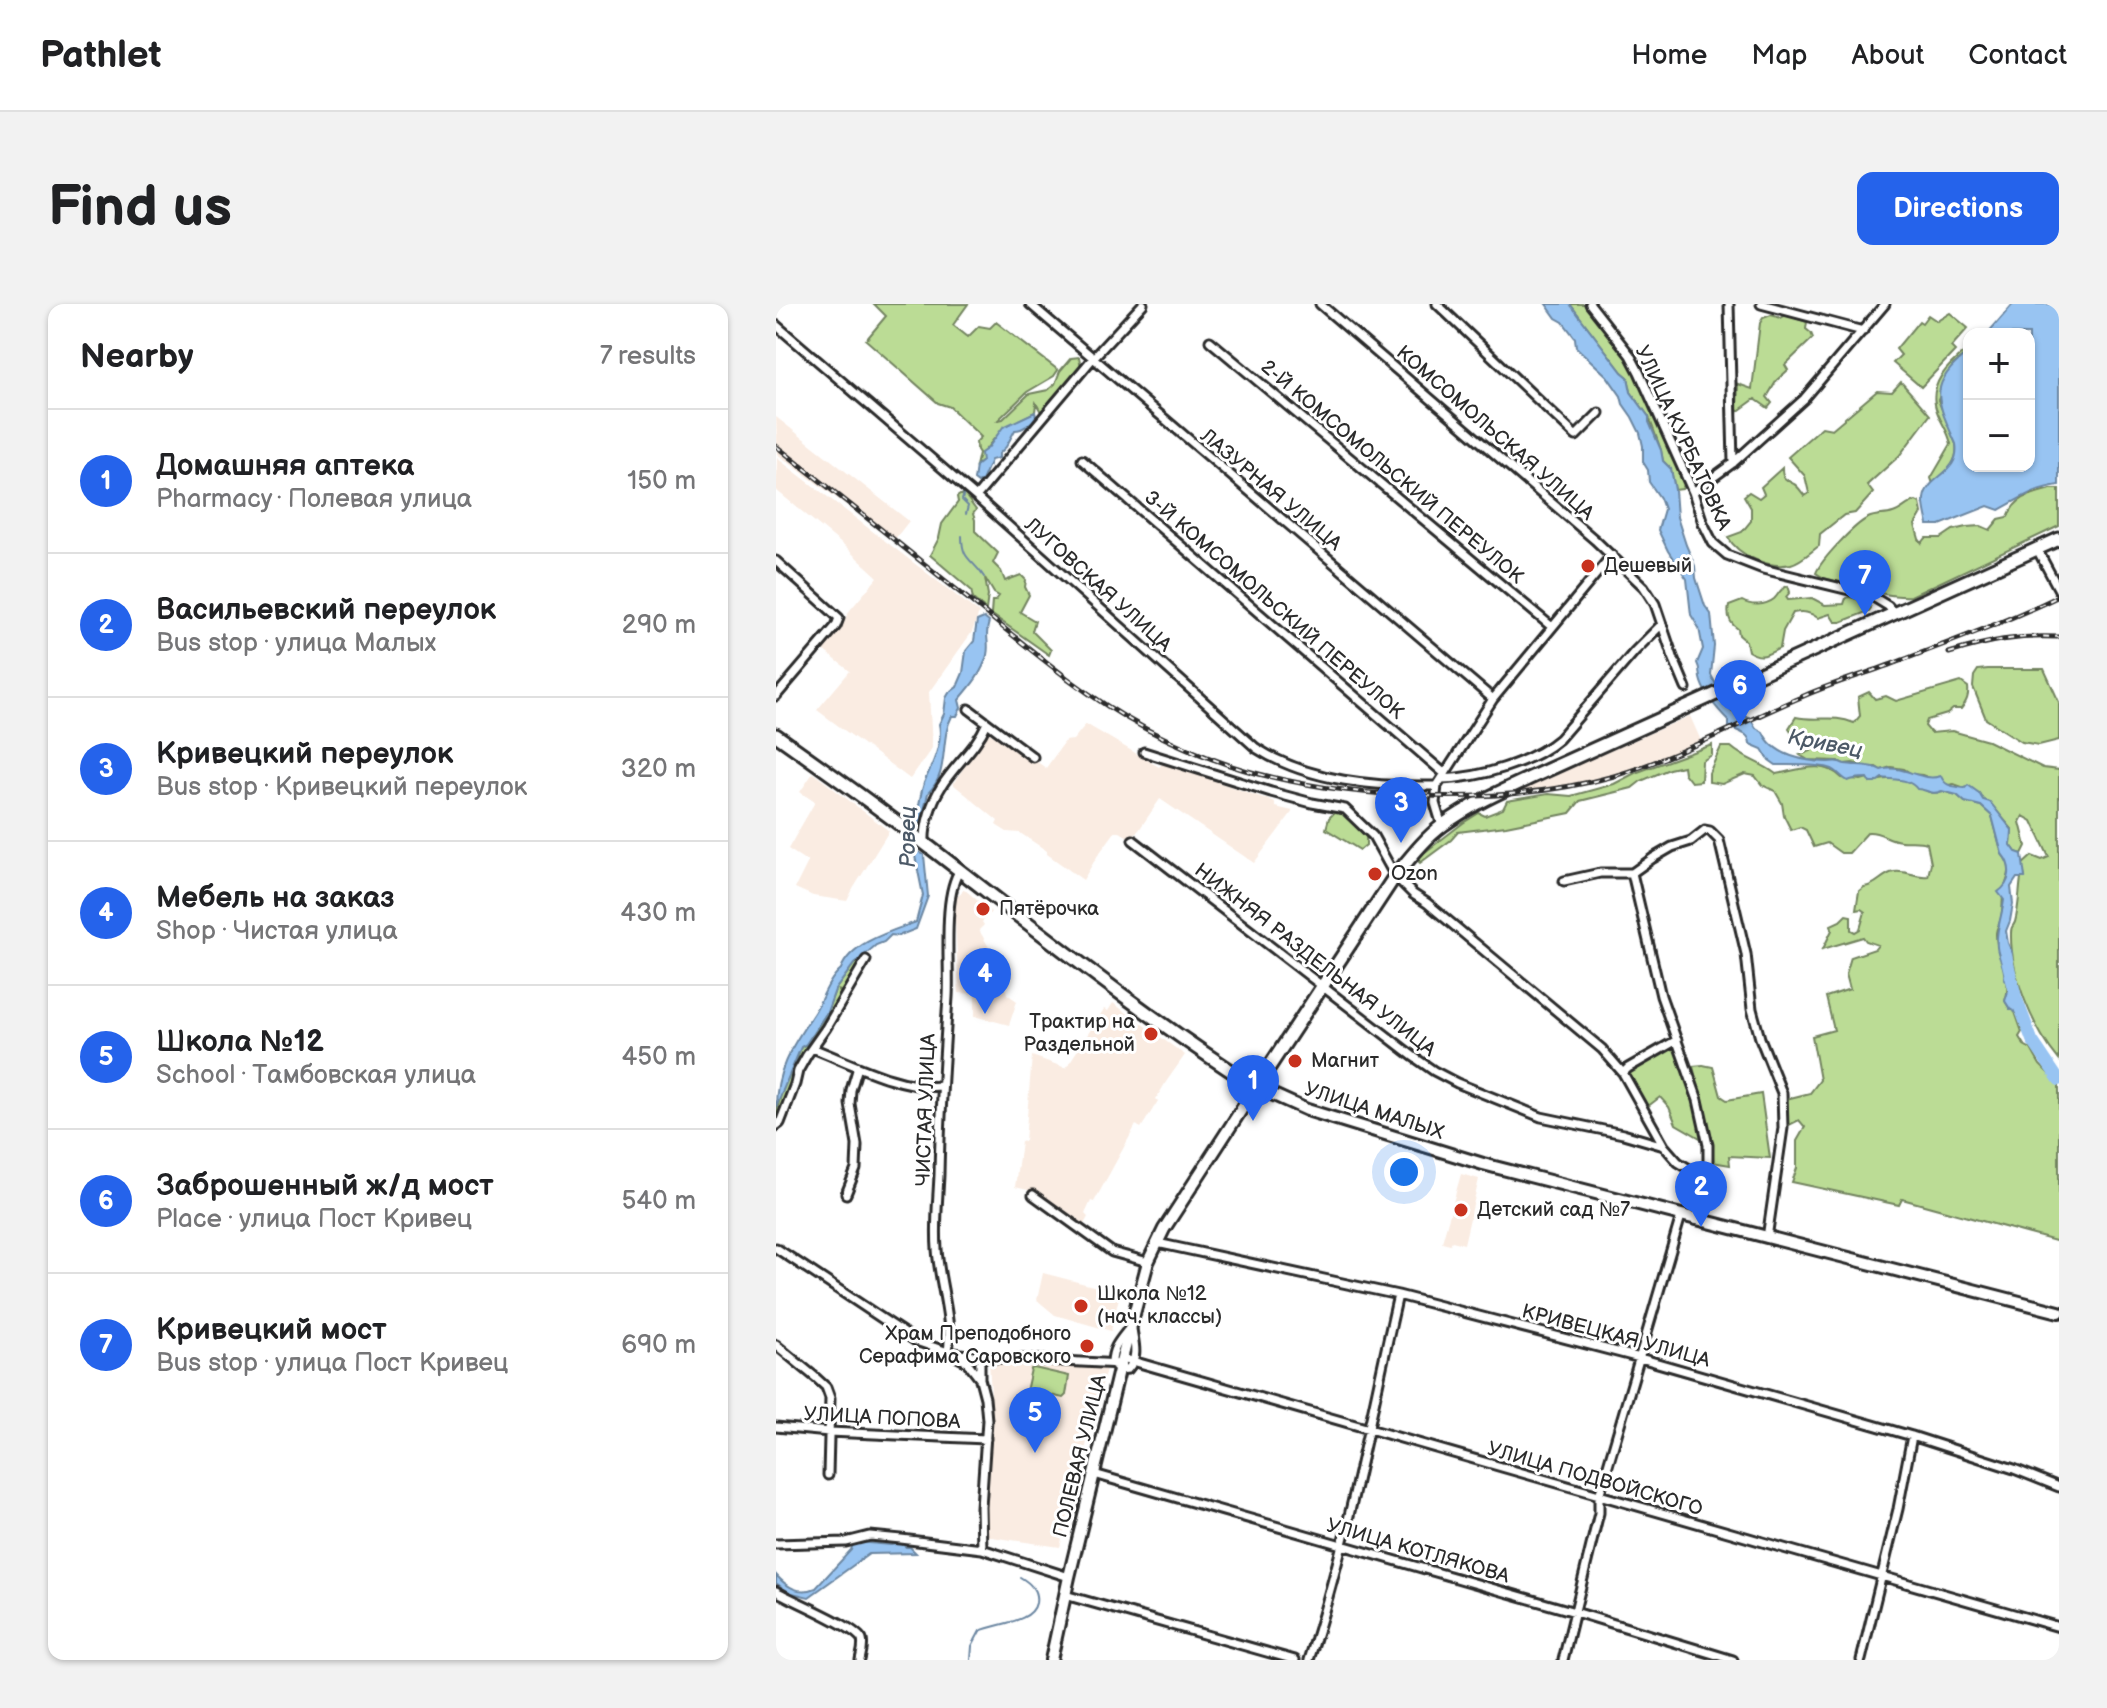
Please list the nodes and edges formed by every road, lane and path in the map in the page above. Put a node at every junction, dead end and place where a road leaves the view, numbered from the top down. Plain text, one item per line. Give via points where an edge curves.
1 (1030, 304) edge
2 (1143, 304) edge
3 (1320, 304) edge
4 (1437, 304) edge
5 (1590, 304) edge
6 (1729, 304) edge
7 (1761, 304) edge
8 (1885, 304) edge
9 (776, 325) edge
10 (1863, 331) junction
11 (1210, 341) dead end
12 (1093, 358) junction
13 (1599, 413) dead end
14 (1082, 460) dead end
15 (1733, 463) junction
16 (1693, 492) junction
17 (976, 497) junction
18 (2059, 539) edge
19 (2037, 549) junction
20 (1612, 555) junction
21 (776, 561) edge
22 (2059, 590) edge
23 (1894, 613) junction
24 (1662, 624) junction
25 (1552, 627) junction
26 (1686, 688) dead end
27 (776, 696) edge
28 (1493, 699) junction
29 (969, 709) dead end
30 (987, 723) junction
31 (776, 735) edge
32 (1144, 752) dead end
33 (1033, 757) dead end
34 (1442, 780) junction
35 (1442, 826) junction
36 (1133, 840) dead end
37 (925, 843) junction
38 (960, 870) junction
39 (1632, 873) junction
40 (1395, 876) junction
41 (1564, 881) dead end
42 (866, 960) dead end
43 (1323, 986) junction
44 (1677, 1040) junction
45 (812, 1048) junction
46 (858, 1067) junction
47 (1623, 1073) junction
48 (941, 1086) junction
49 (1256, 1087) junction
50 (776, 1126) edge
51 (1664, 1146) junction
52 (1704, 1178) junction
53 (846, 1194) dead end
54 (1033, 1195) dead end
55 (1681, 1216) junction
56 (1696, 1220) junction
57 (1767, 1238) junction
58 (1157, 1243) junction
59 (776, 1248) edge
60 (1148, 1262) junction
61 (1398, 1295) junction
62 (2059, 1312) edge
63 (776, 1345) edge
64 (948, 1352) junction
65 (980, 1357) junction
66 (1640, 1358) junction
67 (1122, 1363) junction
68 (980, 1379) junction
69 (776, 1427) edge
70 (1367, 1430) junction
71 (829, 1432) junction
72 (1912, 1436) junction
73 (986, 1439) junction
74 (1094, 1474) junction
75 (828, 1475) dead end
76 (2059, 1487) edge
77 (1599, 1496) junction
78 (776, 1544) edge
79 (1342, 1546) junction
80 (982, 1549) junction
81 (1882, 1576) junction
82 (1069, 1577) junction
83 (776, 1591) edge
84 (1065, 1595) junction
85 (1575, 1612) junction
86 (2059, 1627) edge
87 (860, 1660) edge
88 (1051, 1660) edge
89 (1295, 1660) edge
90 (1309, 1660) edge
91 (1563, 1660) edge
92 (1733, 1660) edge
93 (1861, 1660) edge

1 - 12 street, ЛАЗУРНАЯ УЛИЦА
2 - 12 street
3 - 20 street, КОМСОМОЛЬСКАЯ УЛИЦА
4 - 13 street via 1576,436
5 - 16 street, УЛИЦА КУРБАТОВКА via 1630,355
6 - 15 street
7 - 10 street
8 - 10 street
9 - 17 street, ЛУГОВСКАЯ УЛИЦА
10 - 15 street via 1804,399
11 - 25 street, 2-Й КОМСОМОЛЬСКИЙ ПЕРЕУЛОК
12 - 17 street
12 - 28 street, ЛАЗУРНАЯ УЛИЦА
14 - 34 street, 3-Й КОМСОМОЛЬСКИЙ ПЕРЕУЛОК
15 - 16 street
16 - 23 street, УЛИЦА КУРБАТОВКА via 1713,543 1727,555 1870,595
17 - 34 street, ЛУГОВСКАЯ УЛИЦА via 1273,759 1354,782 1412,787
18 - 19 main road
19 - 22 street
19 - 23 main road
20 - 24 street, КОМСОМОЛЬСКАЯ УЛИЦА via 1644,587
20 - 25 street
21 - 27 street via 839,618
23 - 35 main road via 1493,795
24 - 26 street, КОМСОМОЛЬСКАЯ УЛИЦА
24 - 34 street, ЛУГОВСКАЯ УЛИЦА via 1549,748 1490,771
25 - 28 street
28 - 34 street
29 - 30 street
30 - 33 street
30 - 37 street via 942,785
31 - 37 main road, УЛИЦА МАЛЫХ
32 - 40 street via 1345,809 1373,836
34 - 35 street via 1435,803
35 - 40 main road
36 - 43 street, НИЖНЯЯ РАЗДЕЛЬНАЯ УЛИЦА
37 - 38 main road, УЛИЦА МАЛЫХ
38 - 48 street, ЧИСТАЯ УЛИЦА via 950,899
38 - 49 main road, УЛИЦА МАЛЫХ
39 - 41 street
39 - 44 street via 1661,996
39 - 57 street via 1705,830 1719,840 1746,954 1752,1009 1782,1093 1783,1128
40 - 43 main road
40 - 47 street via 1602,1049
42 - 45 street
43 - 49 main road
43 - 51 street, НИЖНЯЯ РАЗДЕЛЬНАЯ УЛИЦА via 1414,1057 1457,1083 1541,1117
44 - 47 street
44 - 52 street via 1708,1145
45 - 46 street
45 - 50 street
46 - 48 street via 920,1087
46 - 53 street via 850,1104 856,1169
47 - 51 street
48 - 64 street, ЧИСТАЯ УЛИЦА via 937,1249
49 - 55 street, УЛИЦА МАЛЫХ via 1366,1130
49 - 58 street, ПОЛЕВАЯ УЛИЦА
51 - 52 street, НИЖНЯЯ РАЗДЕЛЬНАЯ УЛИЦА
52 - 56 street
54 - 60 street via 1112,1252
55 - 56 street, УЛИЦА МАЛЫХ
55 - 66 street
56 - 57 street, УЛИЦА МАЛЫХ
57 - 62 street, УЛИЦА МАЛЫХ
58 - 60 street, ПОЛЕВАЯ УЛИЦА
58 - 61 street, КРИВЕЦКАЯ УЛИЦА
59 - 64 street via 916,1341
60 - 67 street, ПОЛЕВАЯ УЛИЦА
61 - 66 street, КРИВЕЦКАЯ УЛИЦА
61 - 70 street
63 - 71 street via 826,1387
64 - 65 street, УЛИЦА ПОДВОЙСКОГО
64 - 68 street via 967,1362
65 - 67 street, УЛИЦА ПОДВОЙСКОГО
65 - 68 street
66 - 72 street, КРИВЕЦКАЯ УЛИЦА
66 - 77 street
67 - 70 street, УЛИЦА ПОДВОЙСКОГО
67 - 74 street, ПОЛЕВАЯ УЛИЦА
68 - 73 street
69 - 71 street, УЛИЦА ПОПОВА
70 - 77 street, УЛИЦА ПОДВОЙСКОГО
70 - 79 street
71 - 73 street, УЛИЦА ПОПОВА
71 - 75 street
72 - 76 street, КРИВЕЦКАЯ УЛИЦА
72 - 81 street
73 - 80 street
74 - 79 street, УЛИЦА КОТЛЯКОВА
74 - 82 street, ПОЛЕВАЯ УЛИЦА
77 - 81 street, УЛИЦА ПОДВОЙСКОГО
77 - 85 street
78 - 80 street via 870,1536
79 - 85 street, УЛИЦА КОТЛЯКОВА
79 - 90 street
80 - 82 street
81 - 86 street, УЛИЦА ПОДВОЙСКОГО
81 - 93 street
82 - 84 street, ПОЛЕВАЯ УЛИЦА
83 - 87 street via 858,1635 863,1644
84 - 88 street, ПОЛЕВАЯ УЛИЦА
84 - 89 street
85 - 91 street
85 - 92 street, УЛИЦА КОТЛЯКОВА

